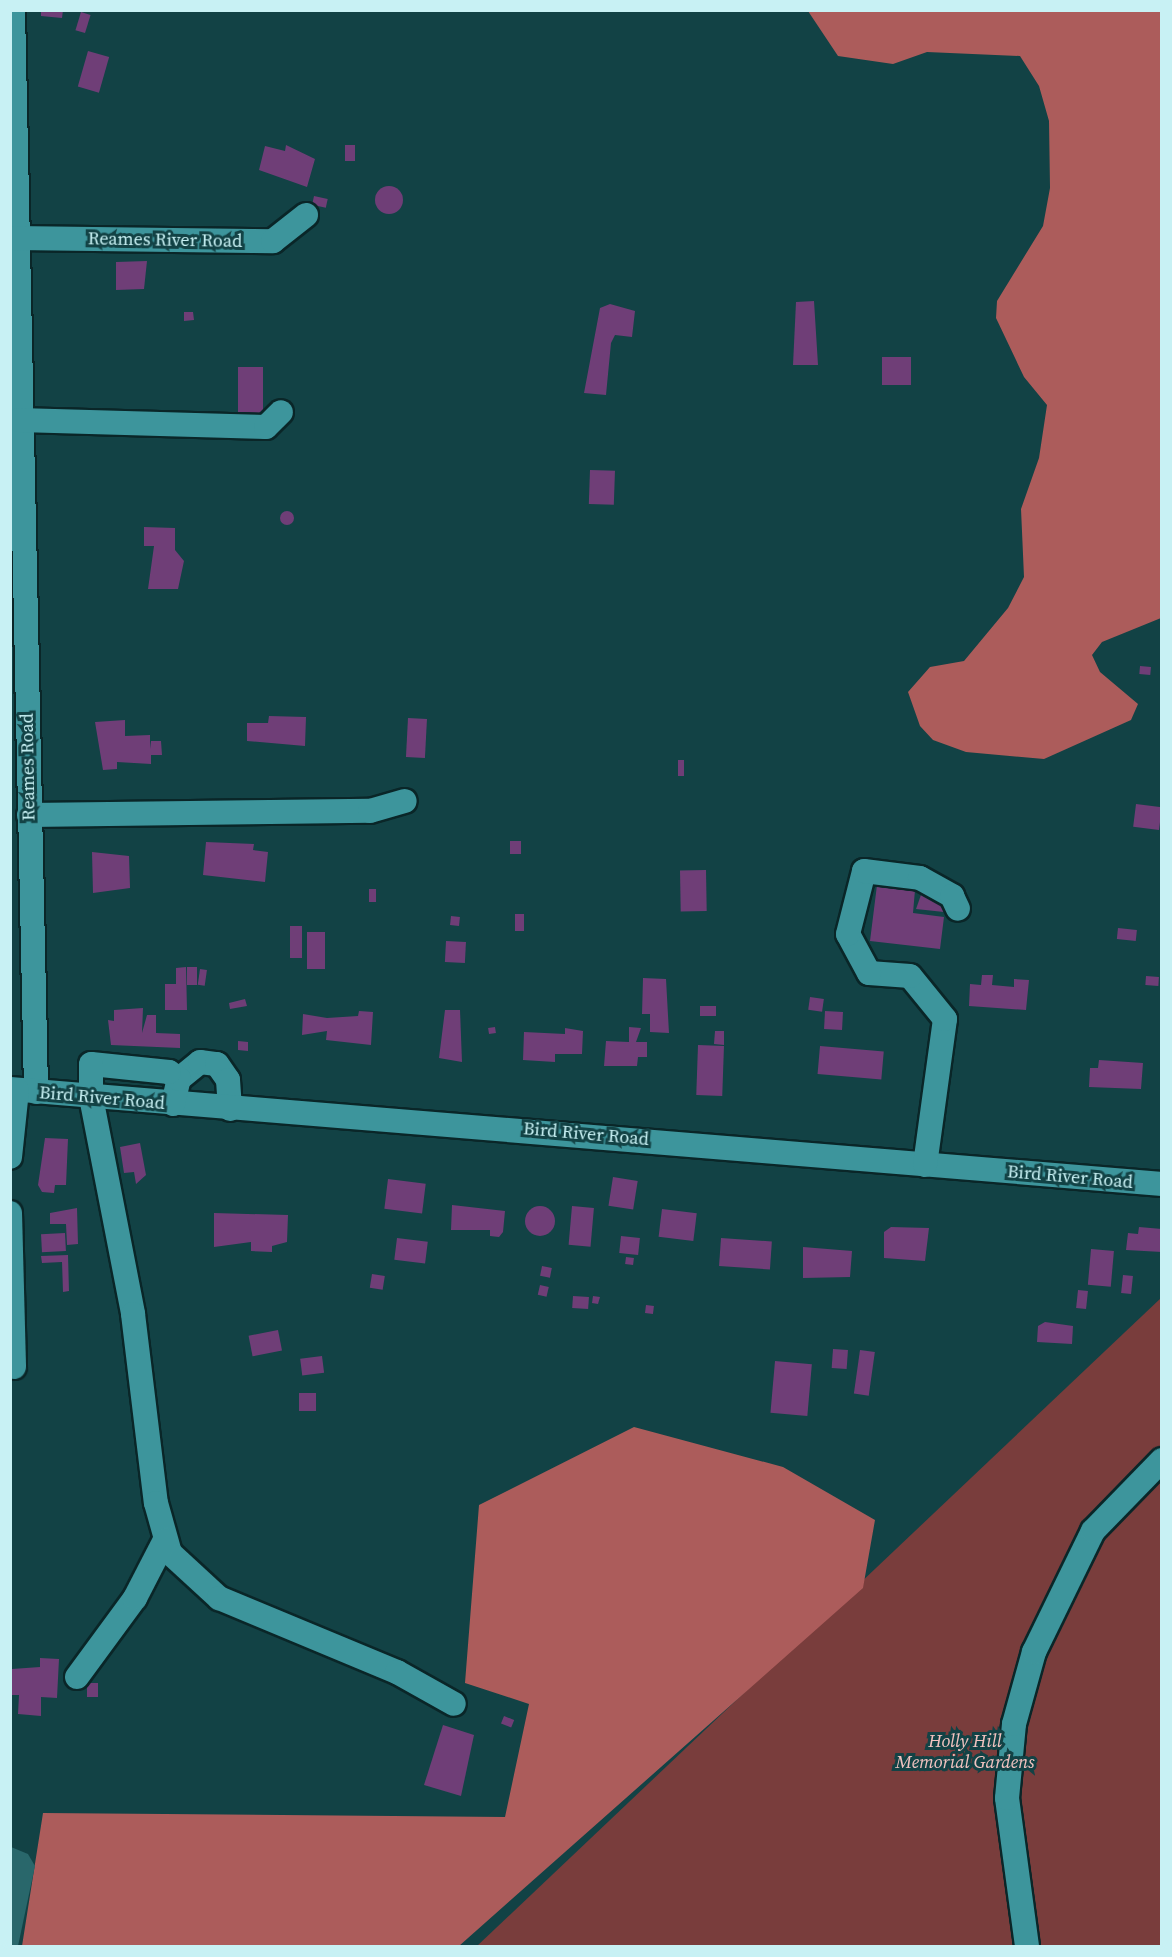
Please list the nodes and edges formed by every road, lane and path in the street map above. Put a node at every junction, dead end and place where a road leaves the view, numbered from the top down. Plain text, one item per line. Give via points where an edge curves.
1 (13, 10) edge
2 (12, 168) edge
3 (306, 215) dead end
4 (14, 238) junction
5 (281, 412) dead end
6 (19, 420) junction
7 (16, 549) edge
8 (405, 801) dead end
9 (29, 815) junction
10 (958, 909) dead end
11 (179, 1079) junction
12 (21, 1090) edge
13 (91, 1097) junction
14 (173, 1104) junction
15 (230, 1109) junction
16 (10, 1157) edge
17 (925, 1165) junction
18 (1161, 1184) edge
19 (10, 1213) edge
20 (14, 1367) dead end
21 (1161, 1460) edge
22 (165, 1540) junction
23 (77, 1677) dead end
24 (454, 1704) dead end
25 (1027, 1947) edge

1 - 2 street, Reames Road
2 - 4 street, Reames Road
3 - 4 street, Reames River Road via 273,241
4 - 6 street, Reames Road
5 - 6 street via 266,427
6 - 7 street, Reames Road
7 - 9 street, Reames Road
8 - 9 street via 370,811
9 - 12 street, Reames Road
10 - 17 street via 952,896 920,878 864,871 848,934 869,973 910,976 945,1019
11 - 13 street via 156,1068 91,1064
11 - 14 street
11 - 15 street via 200,1062 217,1064 228,1080
12 - 13 street, Bird River Road
12 - 16 street, Reames Road
13 - 14 street, Bird River Road
13 - 22 street via 133,1314
14 - 15 street, Bird River Road
15 - 17 street, Bird River Road
17 - 18 street, Bird River Road
19 - 20 street
21 - 25 street via 1112,1508 1077,1556 1028,1673 1014,1724 1007,1798
22 - 23 street via 135,1598
22 - 24 street via 181,1567 219,1598 379,1663

